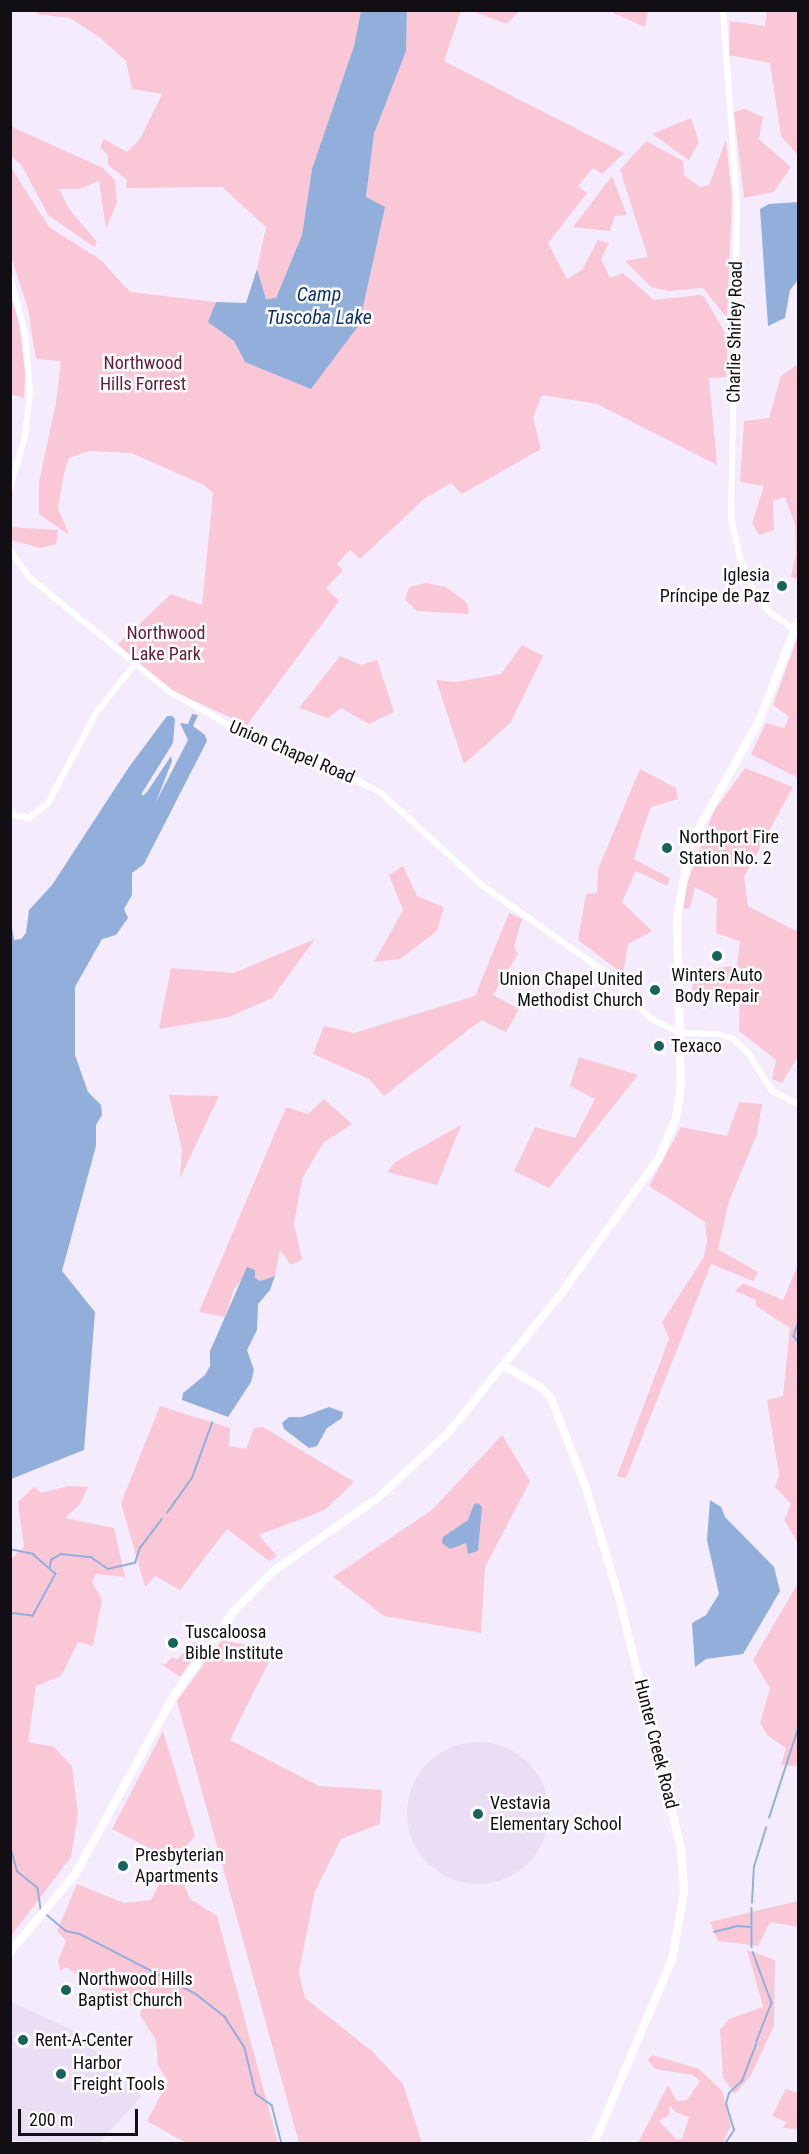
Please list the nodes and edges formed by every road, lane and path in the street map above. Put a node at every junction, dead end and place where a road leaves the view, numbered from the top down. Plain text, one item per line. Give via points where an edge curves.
1 (723, 10) edge
2 (10, 278) edge
3 (10, 488) edge
4 (10, 550) edge
5 (798, 621) edge
6 (795, 630) junction
7 (135, 664) junction
8 (10, 814) edge
9 (680, 1033) junction
10 (798, 1104) edge
11 (505, 1366) junction
12 (10, 1952) edge
13 (594, 2144) edge

1 - 6 street, Charlie Shirley Road via 737,206 731,518 737,549 753,590 768,610
2 - 3 street via 25,333 30,382 25,436
4 - 7 street, Union Chapel Road via 29,577
5 - 6 main road
6 - 9 main road via 759,721 690,844 677,920
7 - 8 street via 96,712 42,810 29,818
7 - 9 street, Union Chapel Road via 212,718 334,768 381,793 483,886 605,972 658,1023
9 - 10 street via 733,1039 749,1054 772,1091
9 - 11 main road via 678,1104 659,1158
11 - 12 main road via 450,1432 408,1472 286,1560 234,1611 190,1669 84,1860 44,1916
11 - 13 main road, Hunter Creek Road via 551,1398 586,1491 619,1598 681,1848 683,1900 672,1959

